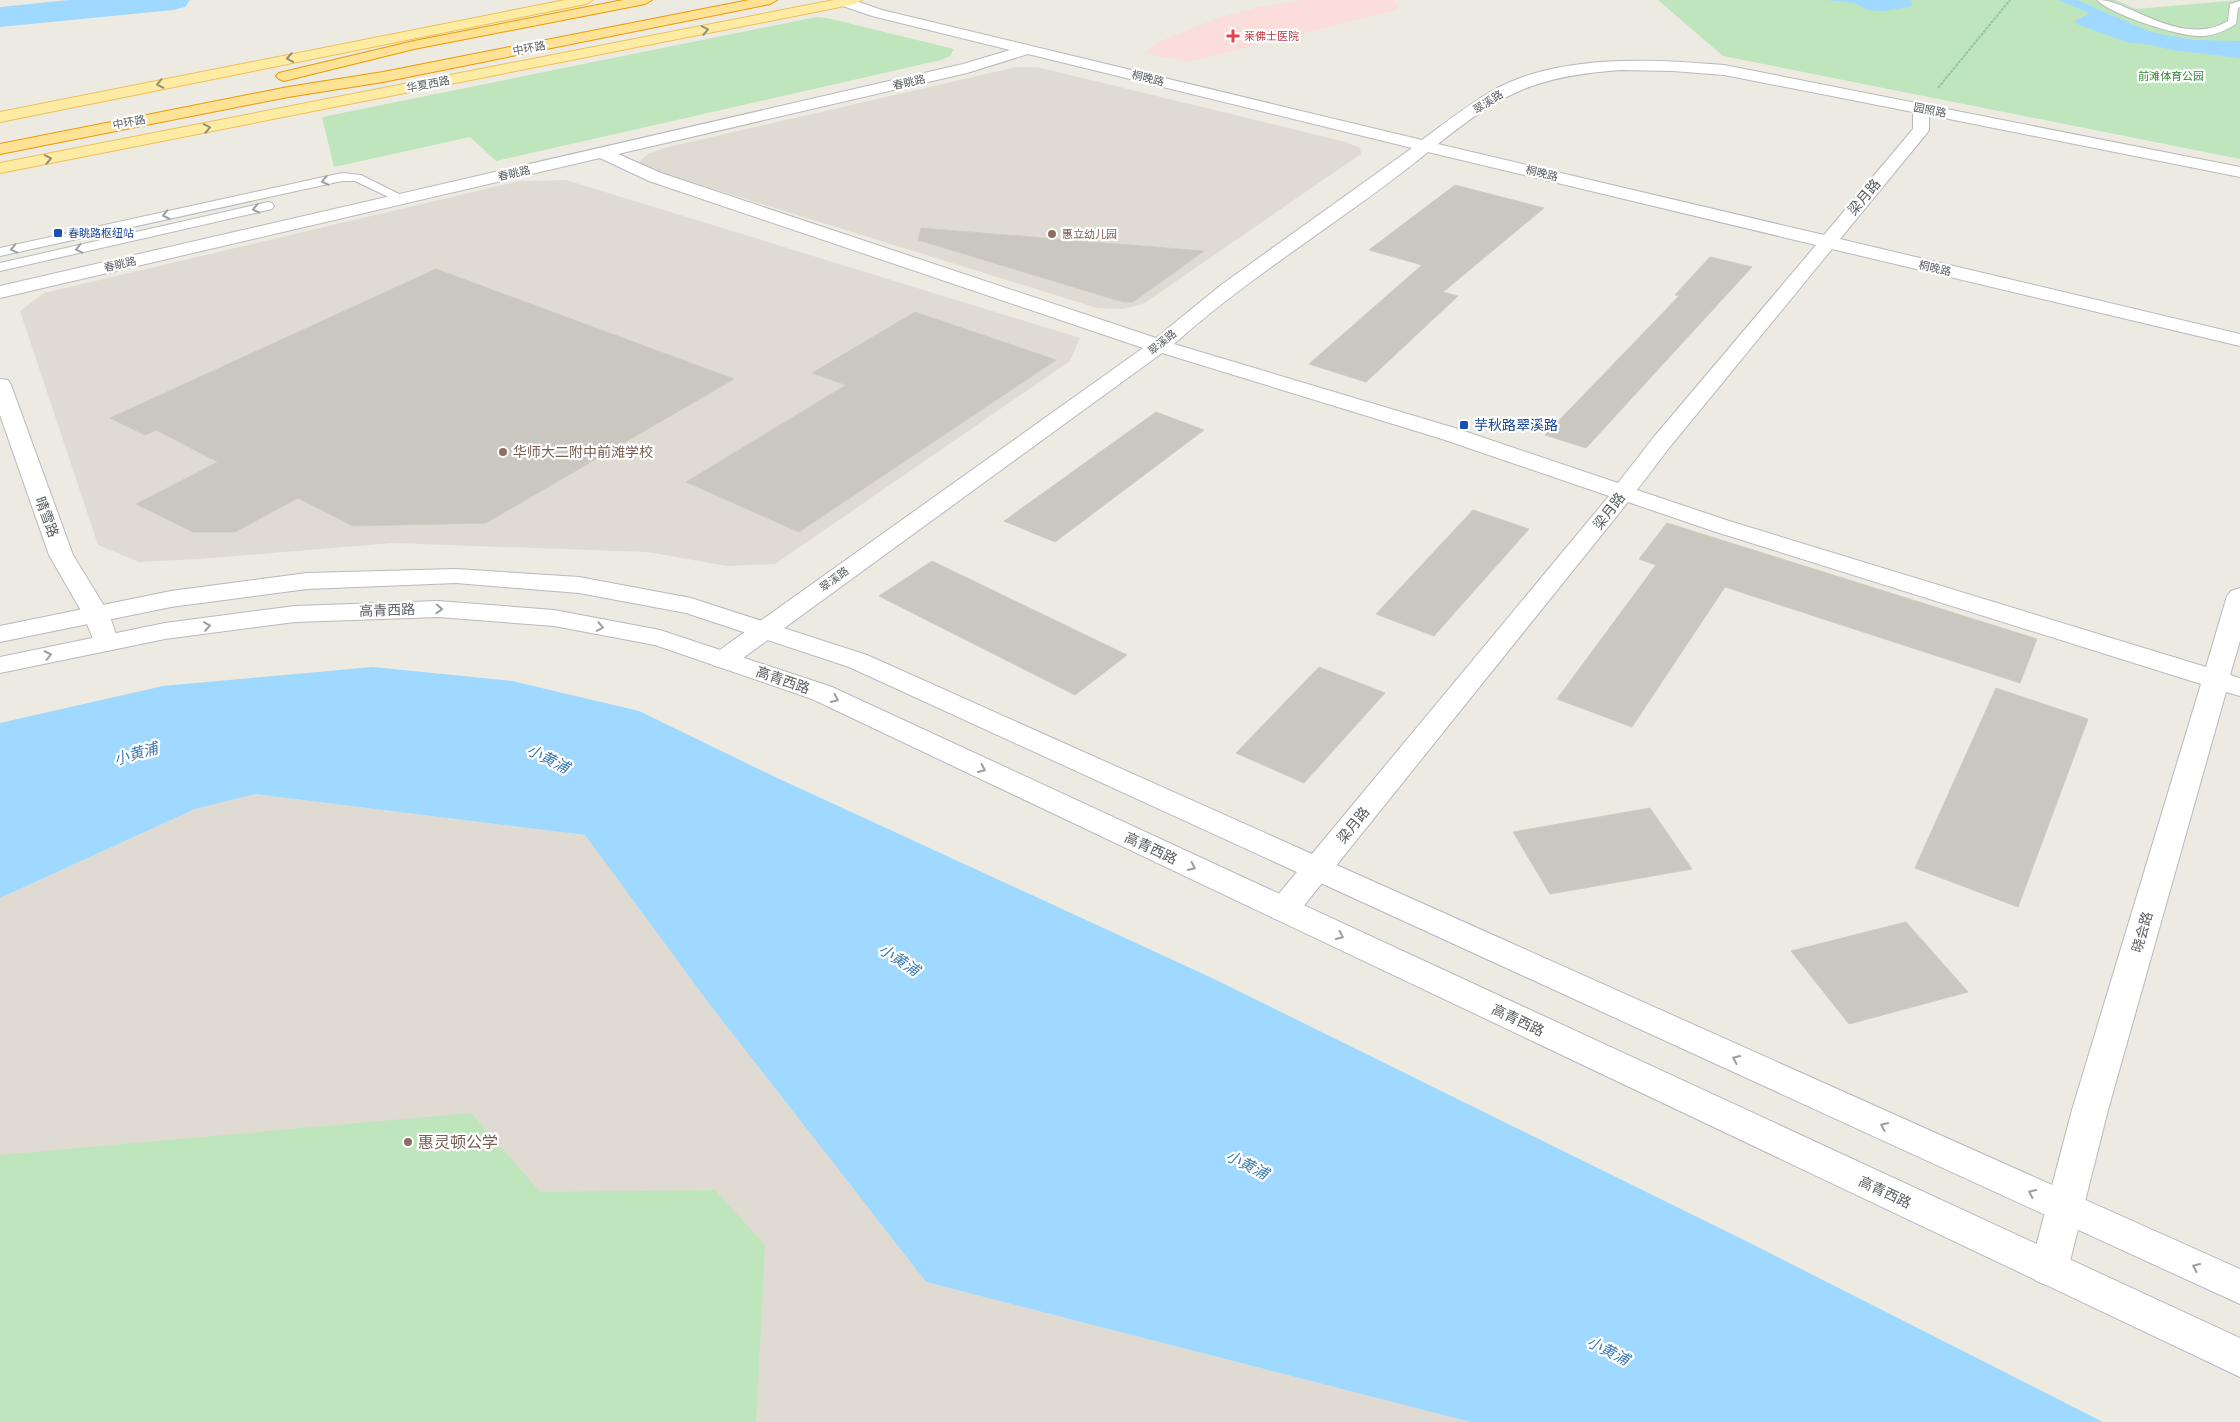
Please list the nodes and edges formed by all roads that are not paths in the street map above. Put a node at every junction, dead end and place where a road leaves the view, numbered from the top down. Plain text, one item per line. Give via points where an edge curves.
1 (586, 0) edge
2 (622, 0) edge
3 (734, 0) edge
4 (770, 0) edge
5 (779, 0) edge
6 (2102, 0) edge
7 (850, 1) edge
8 (652, 3) edge
9 (2240, 4) edge
10 (1027, 49) junction
11 (321, 52) junction
12 (1618, 66) joint
13 (265, 80) dead end
14 (288, 92) junction
15 (366, 97) junction
16 (144, 103) dead end
17 (1921, 108) junction
18 (0, 117) edge
19 (0, 132) edge
20 (1424, 146) junction
21 (0, 149) edge
22 (602, 153) junction
23 (0, 168) edge
24 (2240, 172) edge
25 (372, 183) junction
26 (325, 194) dead end
27 (403, 198) junction
28 (278, 204) dead end
29 (1827, 242) junction
30 (0, 252) edge
31 (0, 267) edge
32 (0, 292) edge
33 (2240, 340) edge
34 (1159, 346) junction
35 (0, 385) edge
36 (1624, 491) junction
37 (2240, 596) edge
38 (96, 614) junction
39 (763, 630) junction
40 (0, 634) edge
41 (106, 644) junction
42 (723, 660) junction
43 (0, 665) edge
44 (2229, 683) edge
45 (1316, 869) junction
46 (1283, 910) junction
47 (2066, 1209) junction
48 (2049, 1269) junction
49 (2240, 1287) edge
50 (2240, 1358) edge

1 - 11 main road
2 - 11 highway
3 - 14 highway, 中环路 via 382,69
4 - 14 highway, 中环路 via 383,77
5 - 15 highway
6 - 9 lane via 2167,29 2188,32 2224,30 2233,22 2233,6
7 - 10 street, 桐晚路 via 877,13
15 -> 7 main road, 华夏西路
8 - 13 highway, 中环路
10 - 20 street, 桐晚路
10 - 22 street, 春眺路 via 967,68
11 -> 18 main road
12 - 17 street, 园照路 via 1724,70
12 - 20 street, 翠溪路 via 1551,75 1500,92
14 - 21 highway, 中环路
23 -> 15 main road, 华夏西路
16 - 19 highway, 中环路
17 - 24 street, 园照路
17 - 29 street, 梁月路 via 1921,130
20 - 29 street, 桐晚路
20 - 34 street, 翠溪路 via 1204,307
22 - 27 street, 春眺路
22 - 34 street via 655,177
25 - 26 lane
25 - 27 lane
25 -> 30 lane via 342,177
27 - 32 street, 春眺路
28 -> 31 lane
29 - 33 street, 桐晚路
29 - 36 street, 梁月路
34 - 36 street via 1432,428
34 - 39 street, 翠溪路
35 - 38 street, 晴雪路 via 61,555
36 - 44 street via 1721,526
36 - 45 street, 梁月路
37 - 44 street, 晓会路
38 - 39 street via 171,599 307,581 456,576 579,585 692,606
38 - 40 street
38 - 41 street, 晴雪路
39 - 42 street, 翠溪路
39 - 45 street via 858,661
41 -> 42 street, 高青西路 via 165,631 295,614 438,609 554,618 660,638
43 -> 41 street, 高青西路
42 -> 46 street, 高青西路 via 822,693
44 - 47 street, 晓会路 via 2198,735 2090,1110
45 - 46 street, 梁月路
47 -> 45 street
46 -> 48 street, 高青西路
47 - 48 street, 晓会路
49 -> 47 street
48 - 50 street, 高青西路

